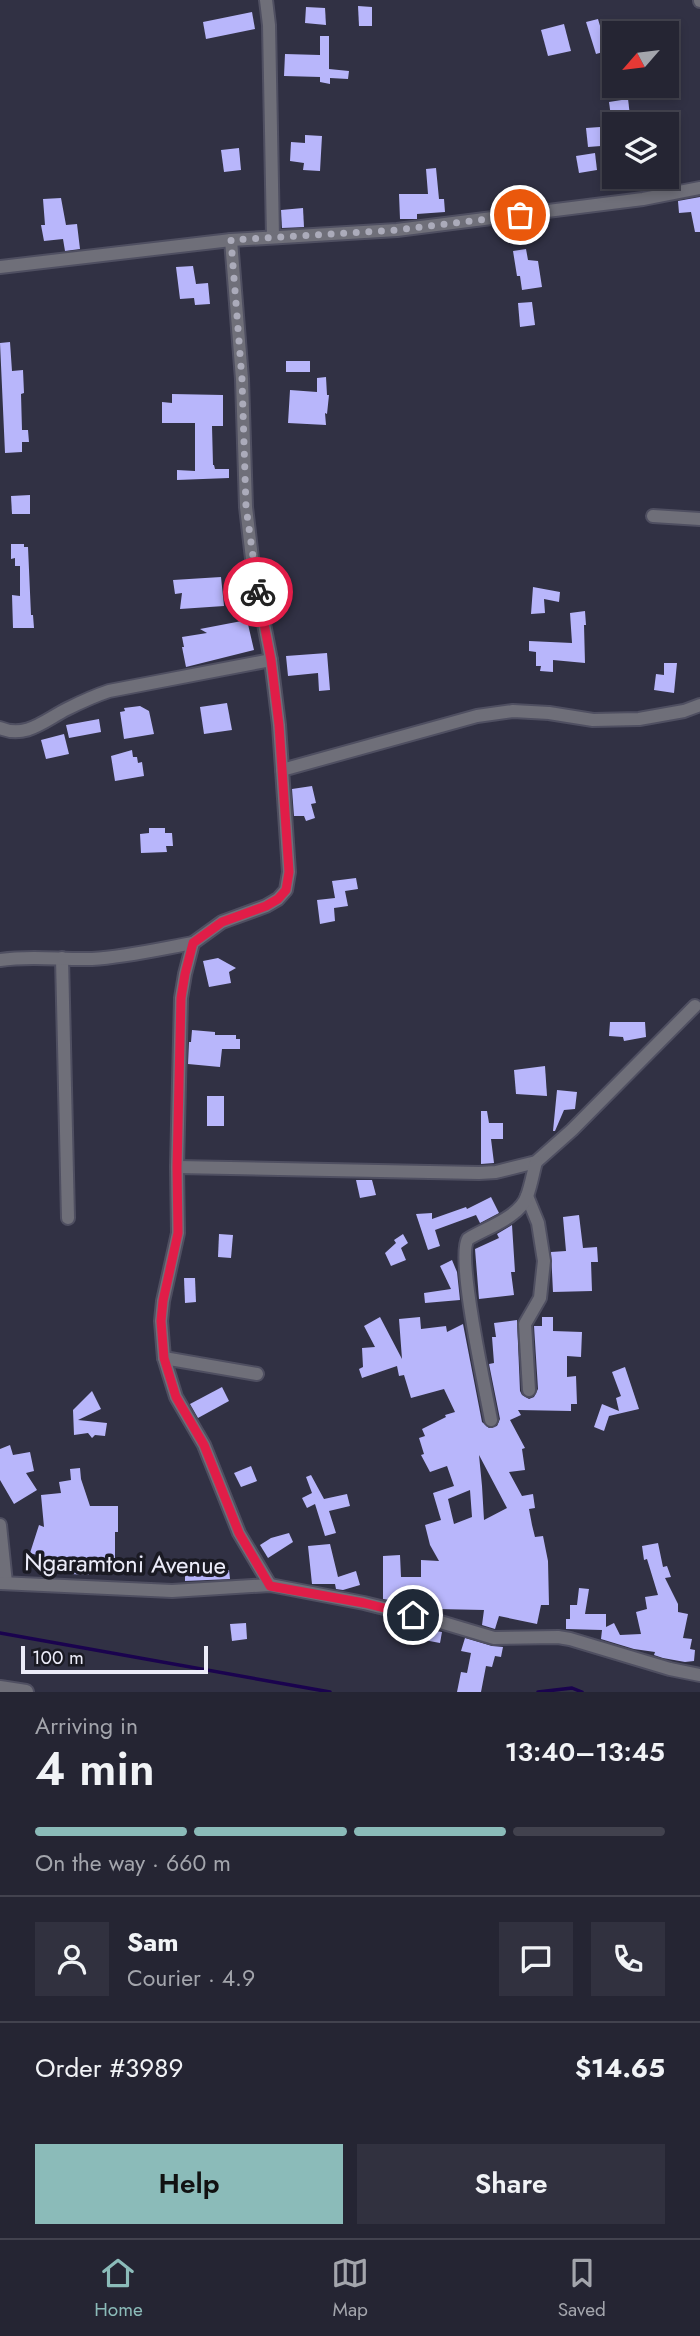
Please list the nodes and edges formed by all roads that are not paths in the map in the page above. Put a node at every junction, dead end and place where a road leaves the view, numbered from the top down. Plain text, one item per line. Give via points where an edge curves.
1 (266, 0) edge
2 (700, 188) edge
3 (273, 237) junction
4 (231, 240) junction
5 (0, 267) edge
6 (653, 516) dead end
7 (700, 519) edge
8 (271, 660) junction
9 (700, 705) edge
10 (0, 728) edge
11 (282, 770) junction
12 (193, 943) junction
13 (62, 958) junction
14 (0, 960) edge
15 (695, 1006) dead end
16 (536, 1162) junction
17 (177, 1167) junction
18 (527, 1196) junction
19 (68, 1218) dead end
20 (164, 1358) junction
21 (257, 1374) dead end
22 (529, 1390) dead end
23 (491, 1420) dead end
24 (0, 1525) edge
25 (3, 1583) edge
26 (270, 1586) junction
27 (700, 1675) edge
28 (0, 1688) edge
29 (26, 1692) edge

1 - 3 street
2 - 3 street via 434,225
3 - 4 street
4 - 5 street
4 - 8 street via 246,507
6 - 7 street
8 - 10 street via 109,691 34,728 20,732
8 - 11 street
9 - 11 street via 639,719 593,720 513,711 477,716
11 - 12 street via 289,872 286,890 266,906 222,922
12 - 13 street via 113,957
12 - 17 street via 181,998
13 - 14 street
13 - 19 street
15 - 16 street
16 - 17 street via 479,1173
16 - 18 street
17 - 20 street via 178,1233 161,1321
18 - 22 street via 538,1223 544,1261 540,1298 525,1324
18 - 23 street via 511,1215 468,1239 464,1246
20 - 21 street
20 - 26 street via 176,1397 204,1445 239,1533
24 - 25 street
25 - 26 street, Ngaramtoni Avenue via 172,1591
26 - 27 street, Ngaramtoni Avenue via 364,1603 494,1638 570,1639
28 - 29 street

